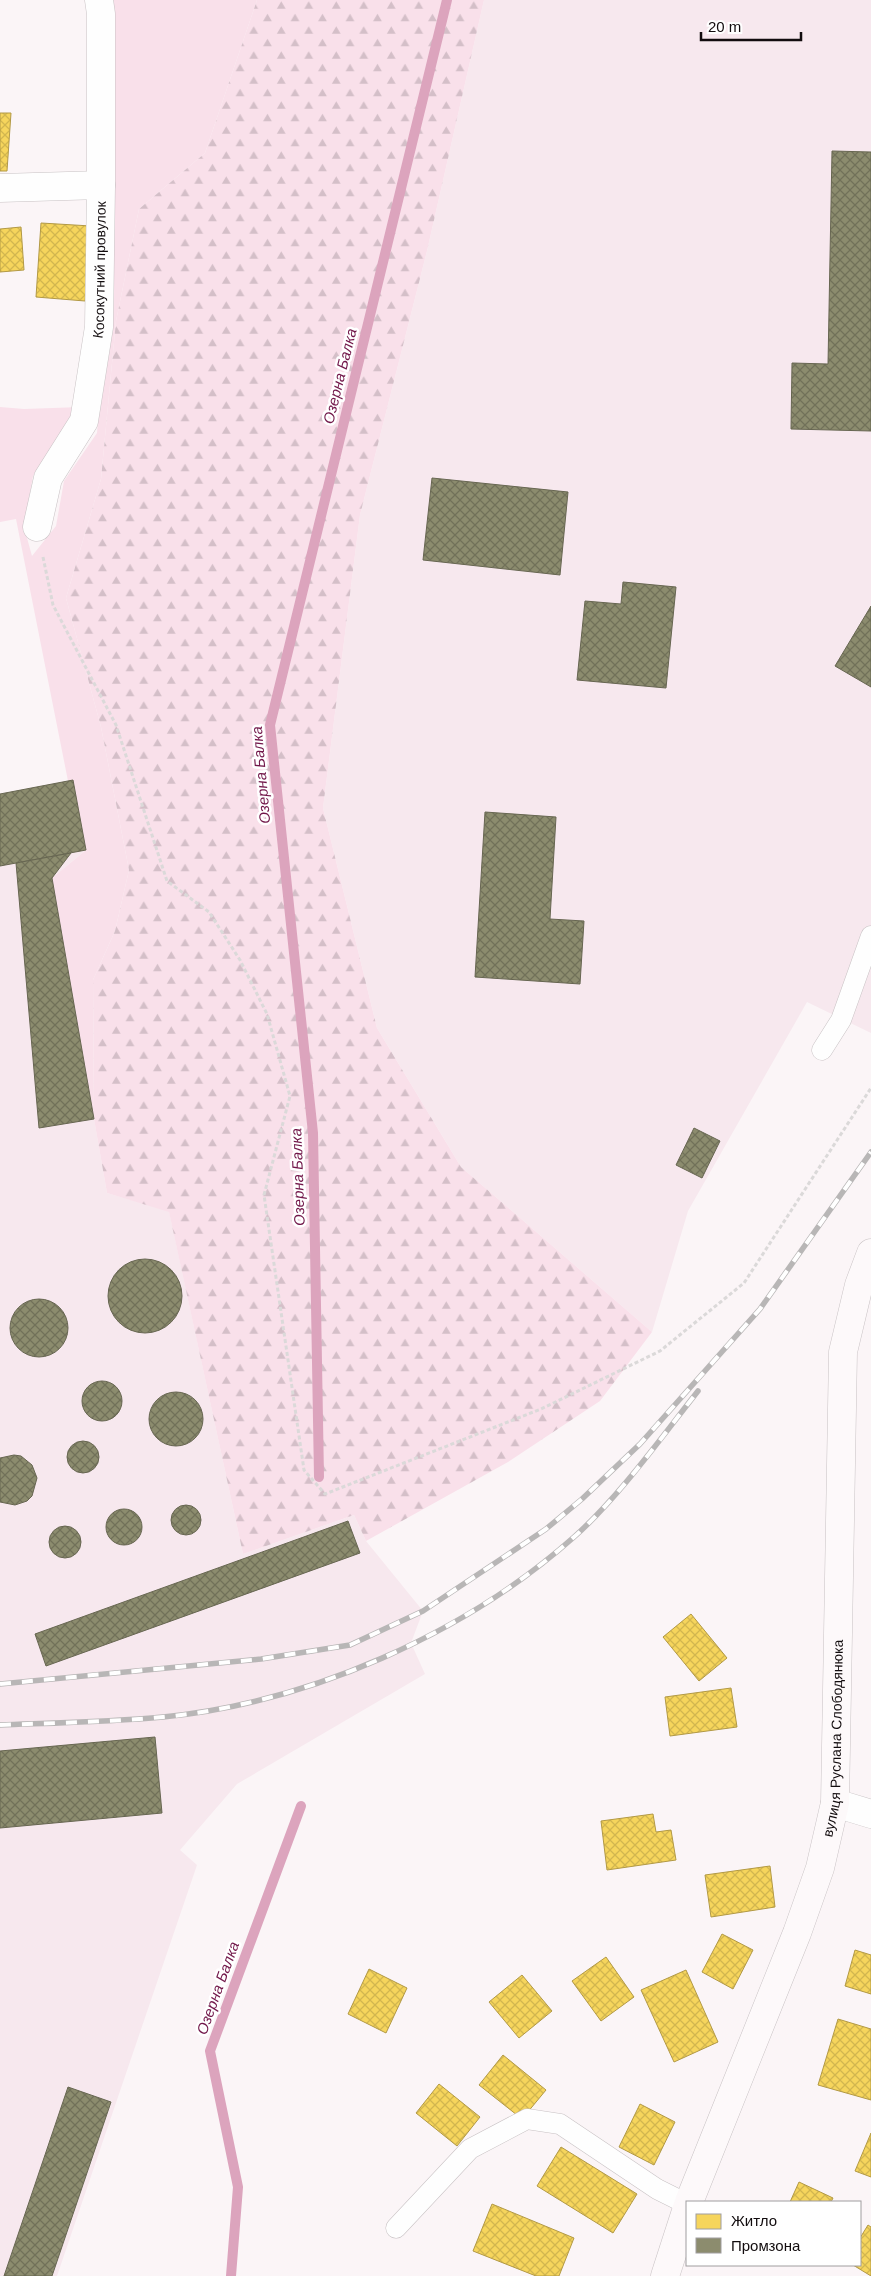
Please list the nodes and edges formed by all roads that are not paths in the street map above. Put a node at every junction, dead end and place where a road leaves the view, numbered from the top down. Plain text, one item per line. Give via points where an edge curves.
1 (99, 0) edge
2 (101, 185) junction
3 (0, 188) edge
4 (37, 527) road end
5 (871, 936) edge
6 (822, 1050) dead end
7 (871, 1253) edge
8 (835, 1803) junction
9 (871, 1814) edge
10 (690, 2201) edge
11 (686, 2204) edge
12 (686, 2211) edge
13 (396, 2228) dead end
14 (665, 2276) edge

1 - 2 street, Косокутний провулок
2 - 3 street
2 - 4 street, Косокутний провулок via 99,327 84,421 48,478
5 - 6 lane via 841,1020
7 - 8 main road, вулиця Руслана Слободянюка via 859,1284 843,1352
8 - 9 street
8 - 10 main road, вулиця Руслана Слободянюка via 820,1868 797,1933
11 - 13 lane via 657,2189 560,2124 527,2119 470,2149
12 - 14 main road, вулиця Руслана Слободянюка

